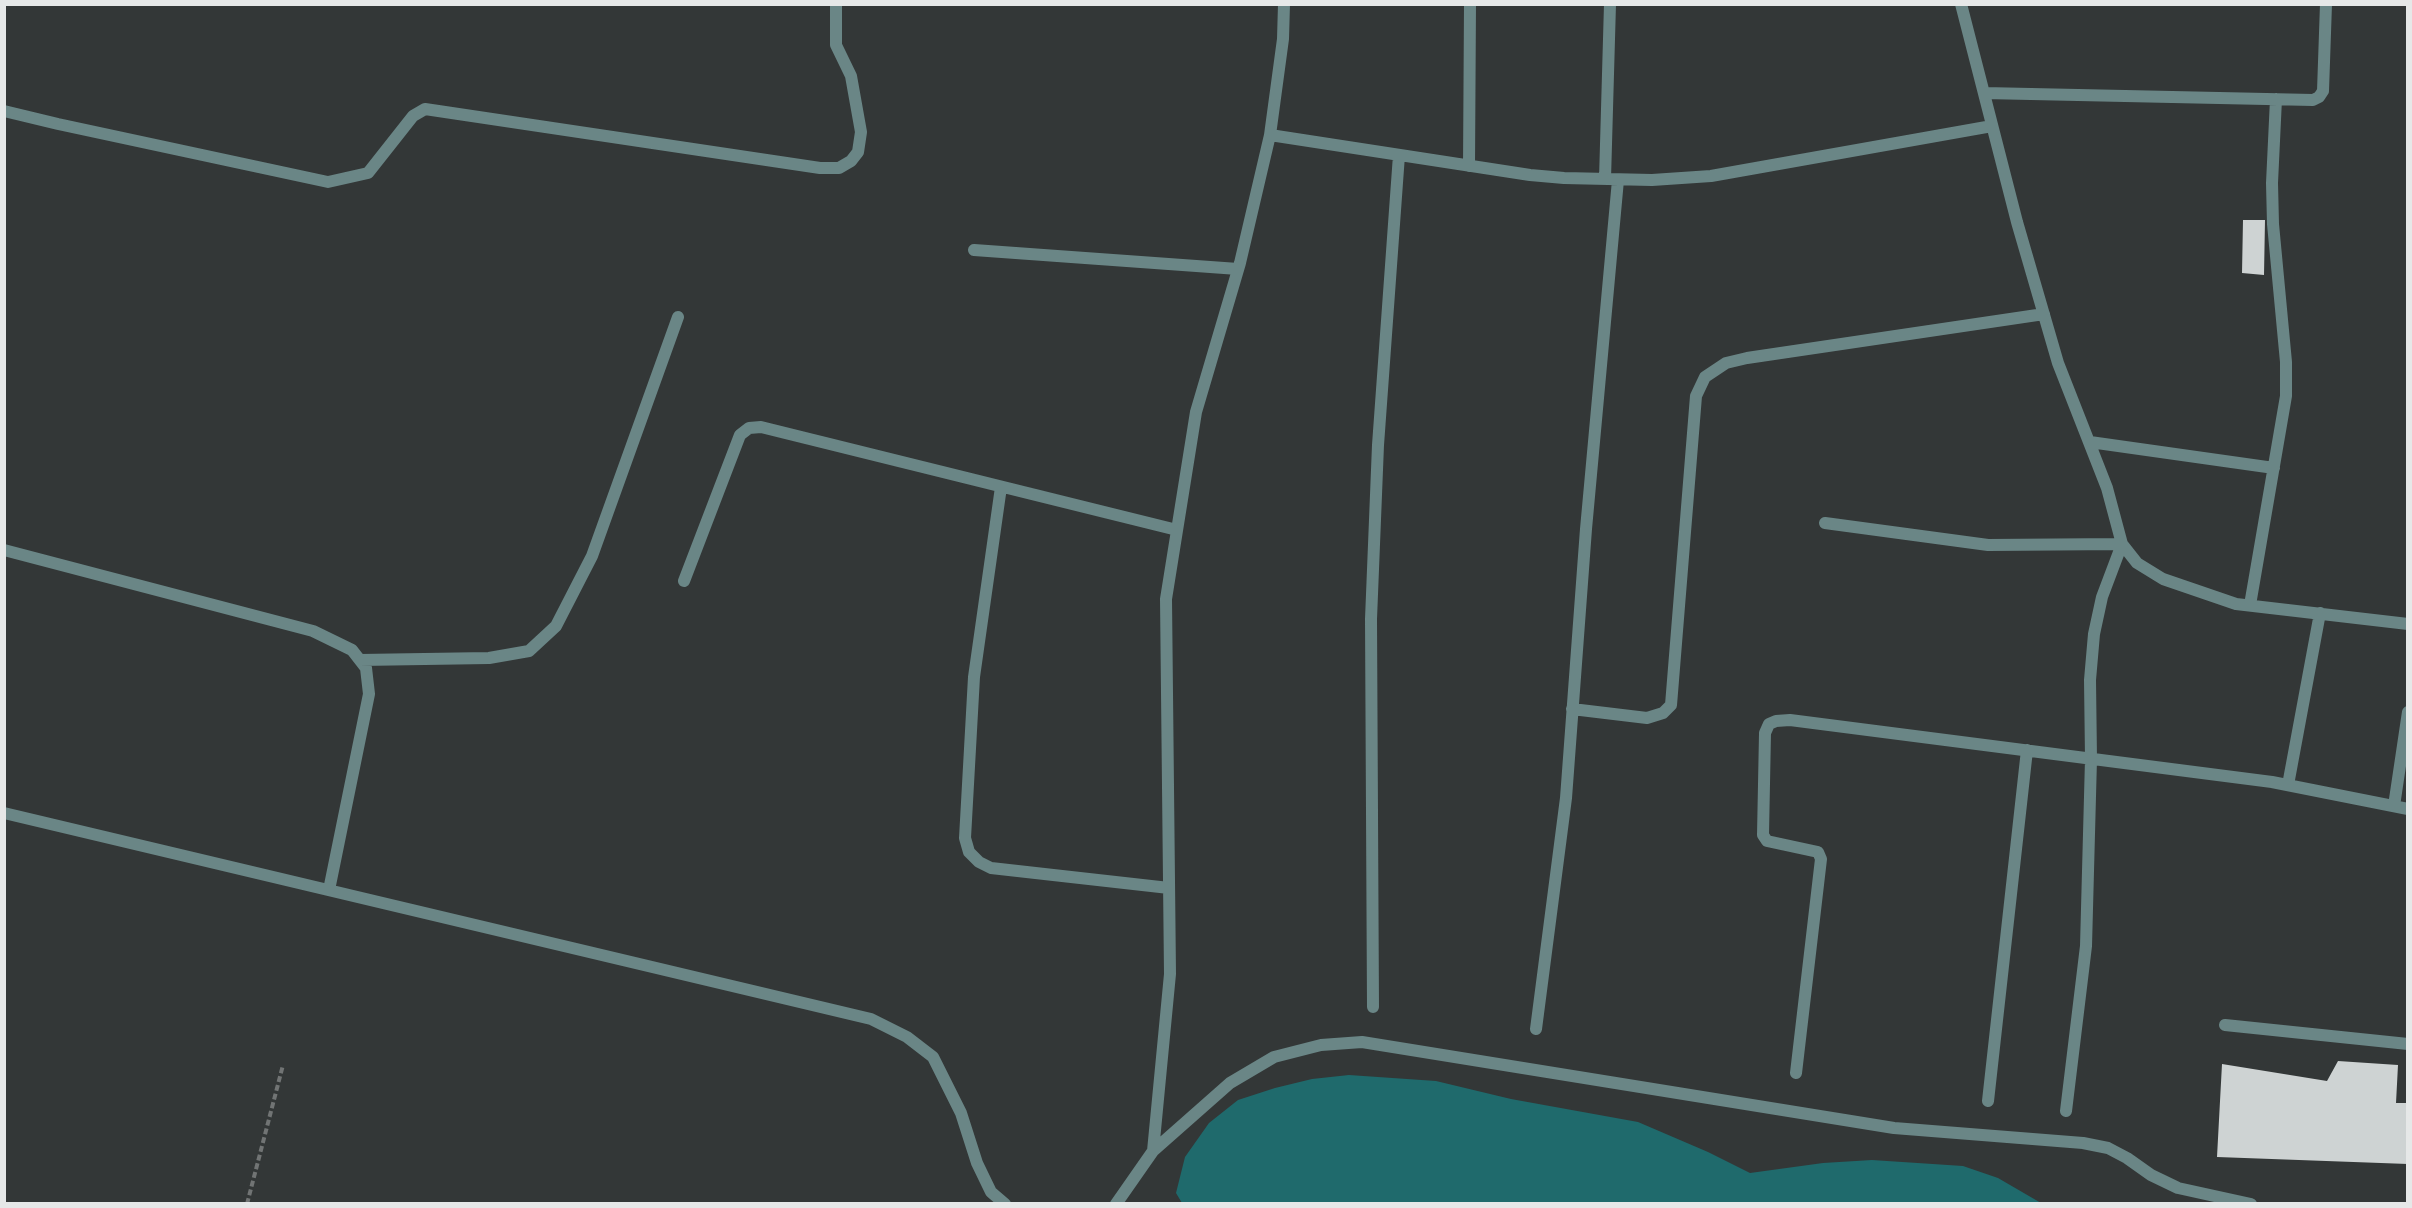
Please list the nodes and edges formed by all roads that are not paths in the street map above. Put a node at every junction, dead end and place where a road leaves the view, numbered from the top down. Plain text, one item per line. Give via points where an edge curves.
1 (836, 4) edge
2 (1284, 4) edge
3 (1470, 4) edge
4 (1610, 4) edge
5 (1961, 4) edge
6 (2326, 4) edge
7 (1984, 93) junction
8 (2276, 99) junction
9 (4, 111) edge
10 (1992, 126) junction
11 (1270, 135) junction
12 (1399, 155) junction
13 (1469, 166) junction
14 (1612, 180) junction
15 (974, 250) dead end
16 (1238, 269) junction
17 (2044, 314) junction
18 (678, 317) dead end
19 (2090, 442) junction
20 (2274, 468) junction
21 (1001, 487) junction
22 (1825, 523) dead end
23 (1177, 530) junction
24 (2122, 544) junction
25 (4, 550) edge
26 (684, 581) dead end
27 (2250, 605) junction
28 (2320, 613) junction
29 (2408, 624) edge
30 (360, 660) junction
31 (1572, 709) junction
32 (2408, 712) edge
33 (2027, 750) junction
34 (2091, 759) junction
35 (2288, 785) junction
36 (2394, 806) junction
37 (2408, 809) edge
38 (4, 813) edge
39 (1169, 888) junction
40 (329, 890) junction
41 (1372, 1006) dead end
42 (2225, 1025) dead end
43 (1536, 1029) dead end
44 (2408, 1044) edge
45 (1796, 1073) dead end
46 (1988, 1101) dead end
47 (2066, 1111) dead end
48 (1153, 1151) junction
49 (1005, 1203) edge
50 (1116, 1203) edge
51 (2251, 1203) edge

1 - 9 street via 836,45 851,76 861,132 858,152 839,168 425,109 413,116 368,173 328,182
2 - 11 street
3 - 13 street
4 - 14 street
5 - 7 street
6 - 8 street via 2323,91 2313,100
7 - 8 street
7 - 10 street
8 - 20 street via 2273,224 2286,396
10 - 14 street via 1710,176
10 - 17 street
11 - 12 street
11 - 16 street
12 - 13 street
12 - 41 street via 1378,445 1371,619
13 - 14 street
14 - 31 street
15 - 16 street
16 - 23 street via 1196,412
17 - 19 street via 2058,363
17 - 31 street via 1747,358 1726,363 1705,377 1696,396 1671,705 1663,713 1647,718
18 - 30 street via 592,556 556,626 529,651 489,658
19 - 20 street
19 - 24 street via 2108,488
20 - 27 street
21 - 23 street
21 - 26 street via 761,427 749,428 740,435
21 - 39 street via 974,677 965,838 969,852 991,868
22 - 24 street via 1988,545
23 - 39 street via 1166,599
24 - 27 street via 2137,563 2163,579 2236,604
24 - 34 street via 2102,597 2094,634
25 - 30 street via 314,631 352,650
27 - 28 street
28 - 29 street
28 - 35 street
30 - 40 street via 366,668 369,694
31 - 43 street via 1566,798
32 - 36 street
33 - 34 street
33 - 45 street via 1790,720 1769,724 1765,733 1763,835 1767,841 1818,852 1821,859
33 - 46 street
34 - 35 street
34 - 47 street via 2086,946
35 - 36 street
36 - 37 street
38 - 40 street
39 - 48 street via 1170,974
40 - 49 street via 871,1018 907,1037 933,1057 961,1113 991,1192
42 - 44 street
48 - 50 street
48 - 51 street via 1230,1083 1274,1057 1321,1044 1362,1042 1894,1128 2083,1143 2108,1148 2178,1188

